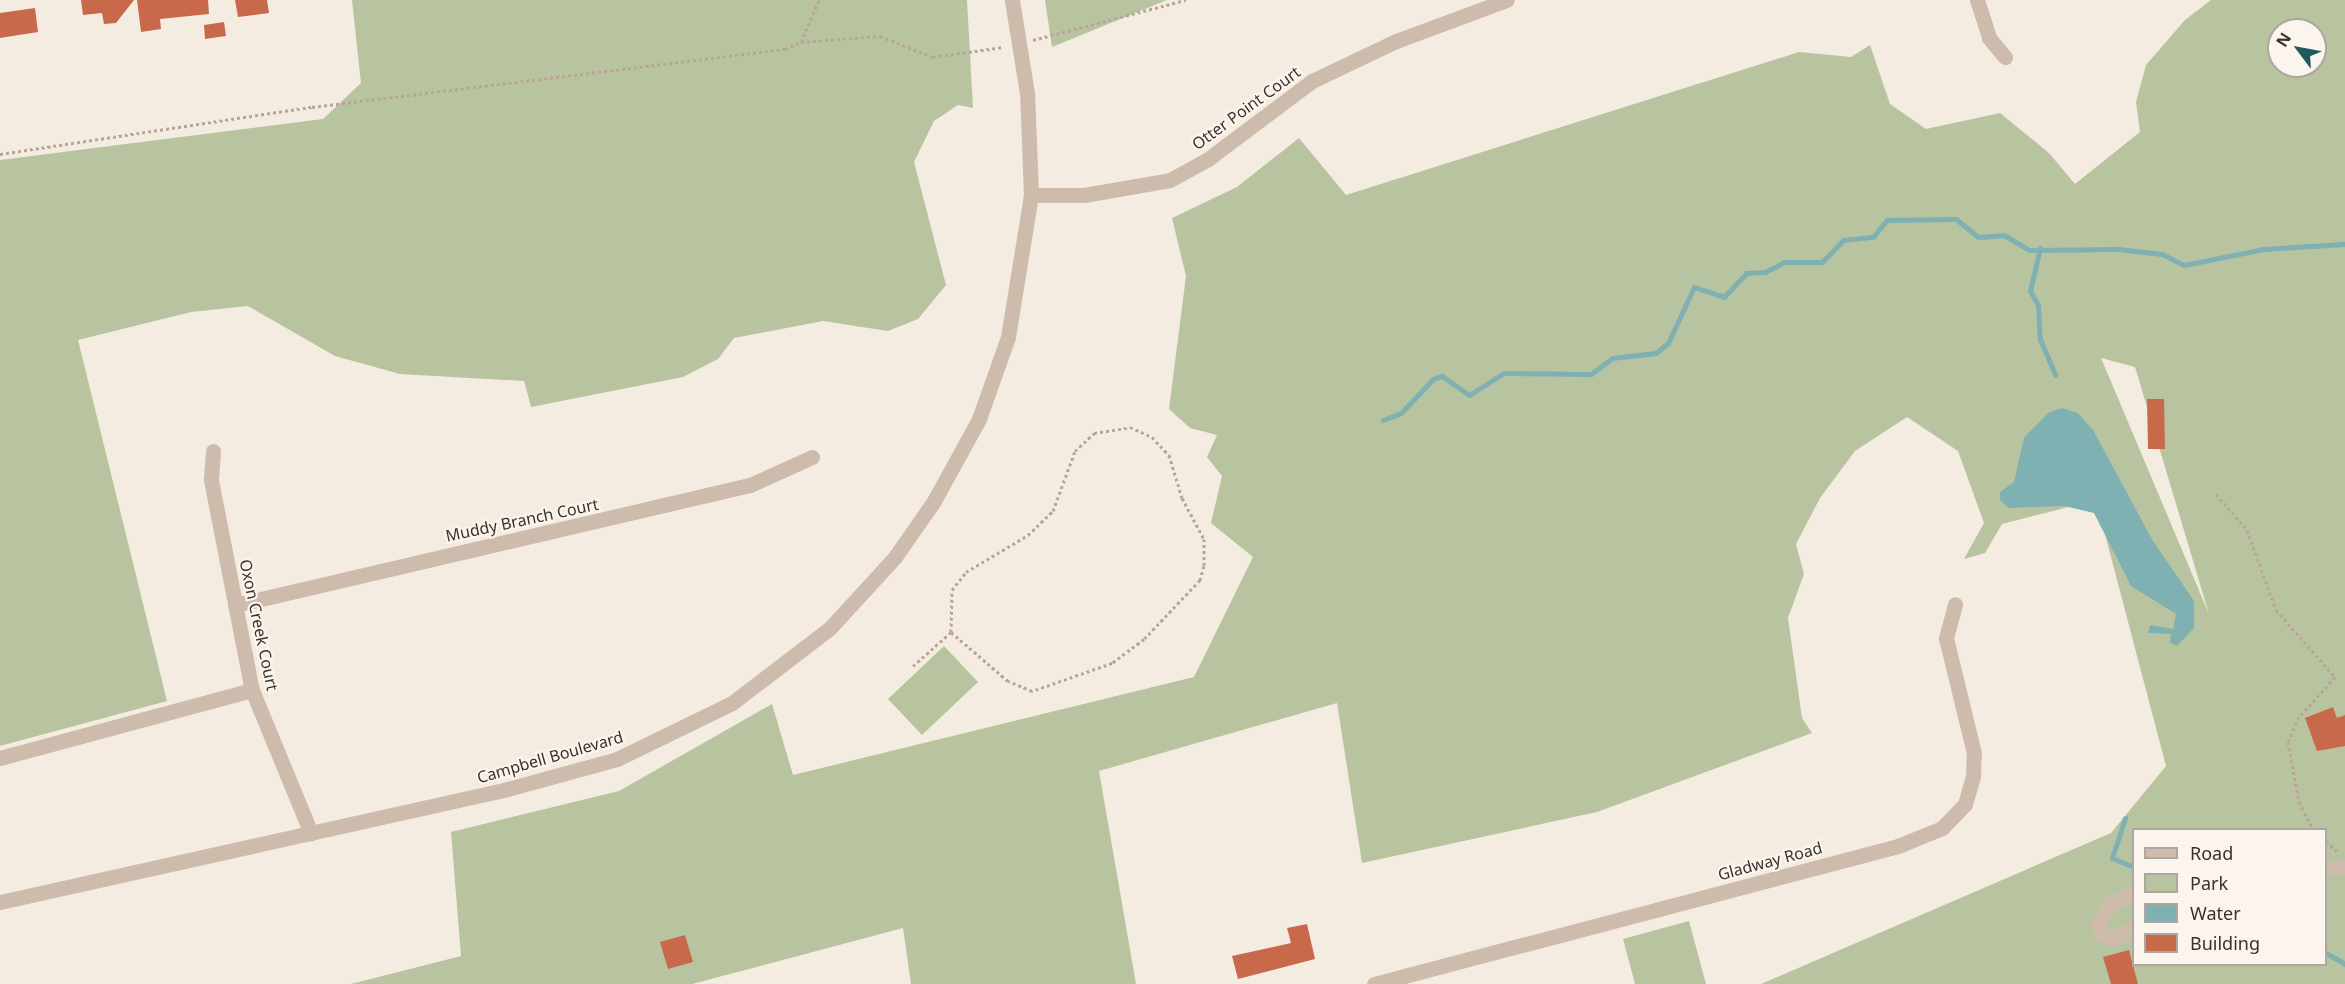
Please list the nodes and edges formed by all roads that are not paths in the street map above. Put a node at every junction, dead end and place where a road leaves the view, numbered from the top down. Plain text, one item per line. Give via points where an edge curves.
1 (1012, 0) edge
2 (1507, 0) edge
3 (1977, 0) edge
4 (2005, 57) dead end
5 (1031, 195) junction
6 (213, 451) dead end
7 (812, 457) dead end
8 (1955, 604) dead end
9 (236, 605) junction
10 (252, 690) junction
11 (0, 758) edge
12 (312, 833) junction
13 (2345, 867) edge
14 (2327, 868) edge
15 (2132, 893) edge
16 (0, 902) edge
17 (2132, 928) edge
18 (1374, 984) edge

1 - 5 street, Campbell Boulevard via 1030,127
2 - 5 street, Otter Point Court via 1396,41 1312,81 1208,159 1170,180 1084,195
3 - 4 street via 1989,38
5 - 12 street, Campbell Boulevard via 1015,309 979,418 915,530 830,628 732,703 633,752 548,779
6 - 9 street, Oxon Creek Court via 211,480
7 - 9 street, Muddy Branch Court via 750,485
8 - 18 street, Gladway Road via 1947,638 1974,753 1973,776 1965,804 1942,828 1898,846
9 - 10 street, Oxon Creek Court
10 - 11 street
10 - 12 street, Oxon Creek Court
12 - 16 street, Campbell Boulevard
13 - 14 street
15 - 17 street via 2108,905 2098,925 2103,935 2115,938

